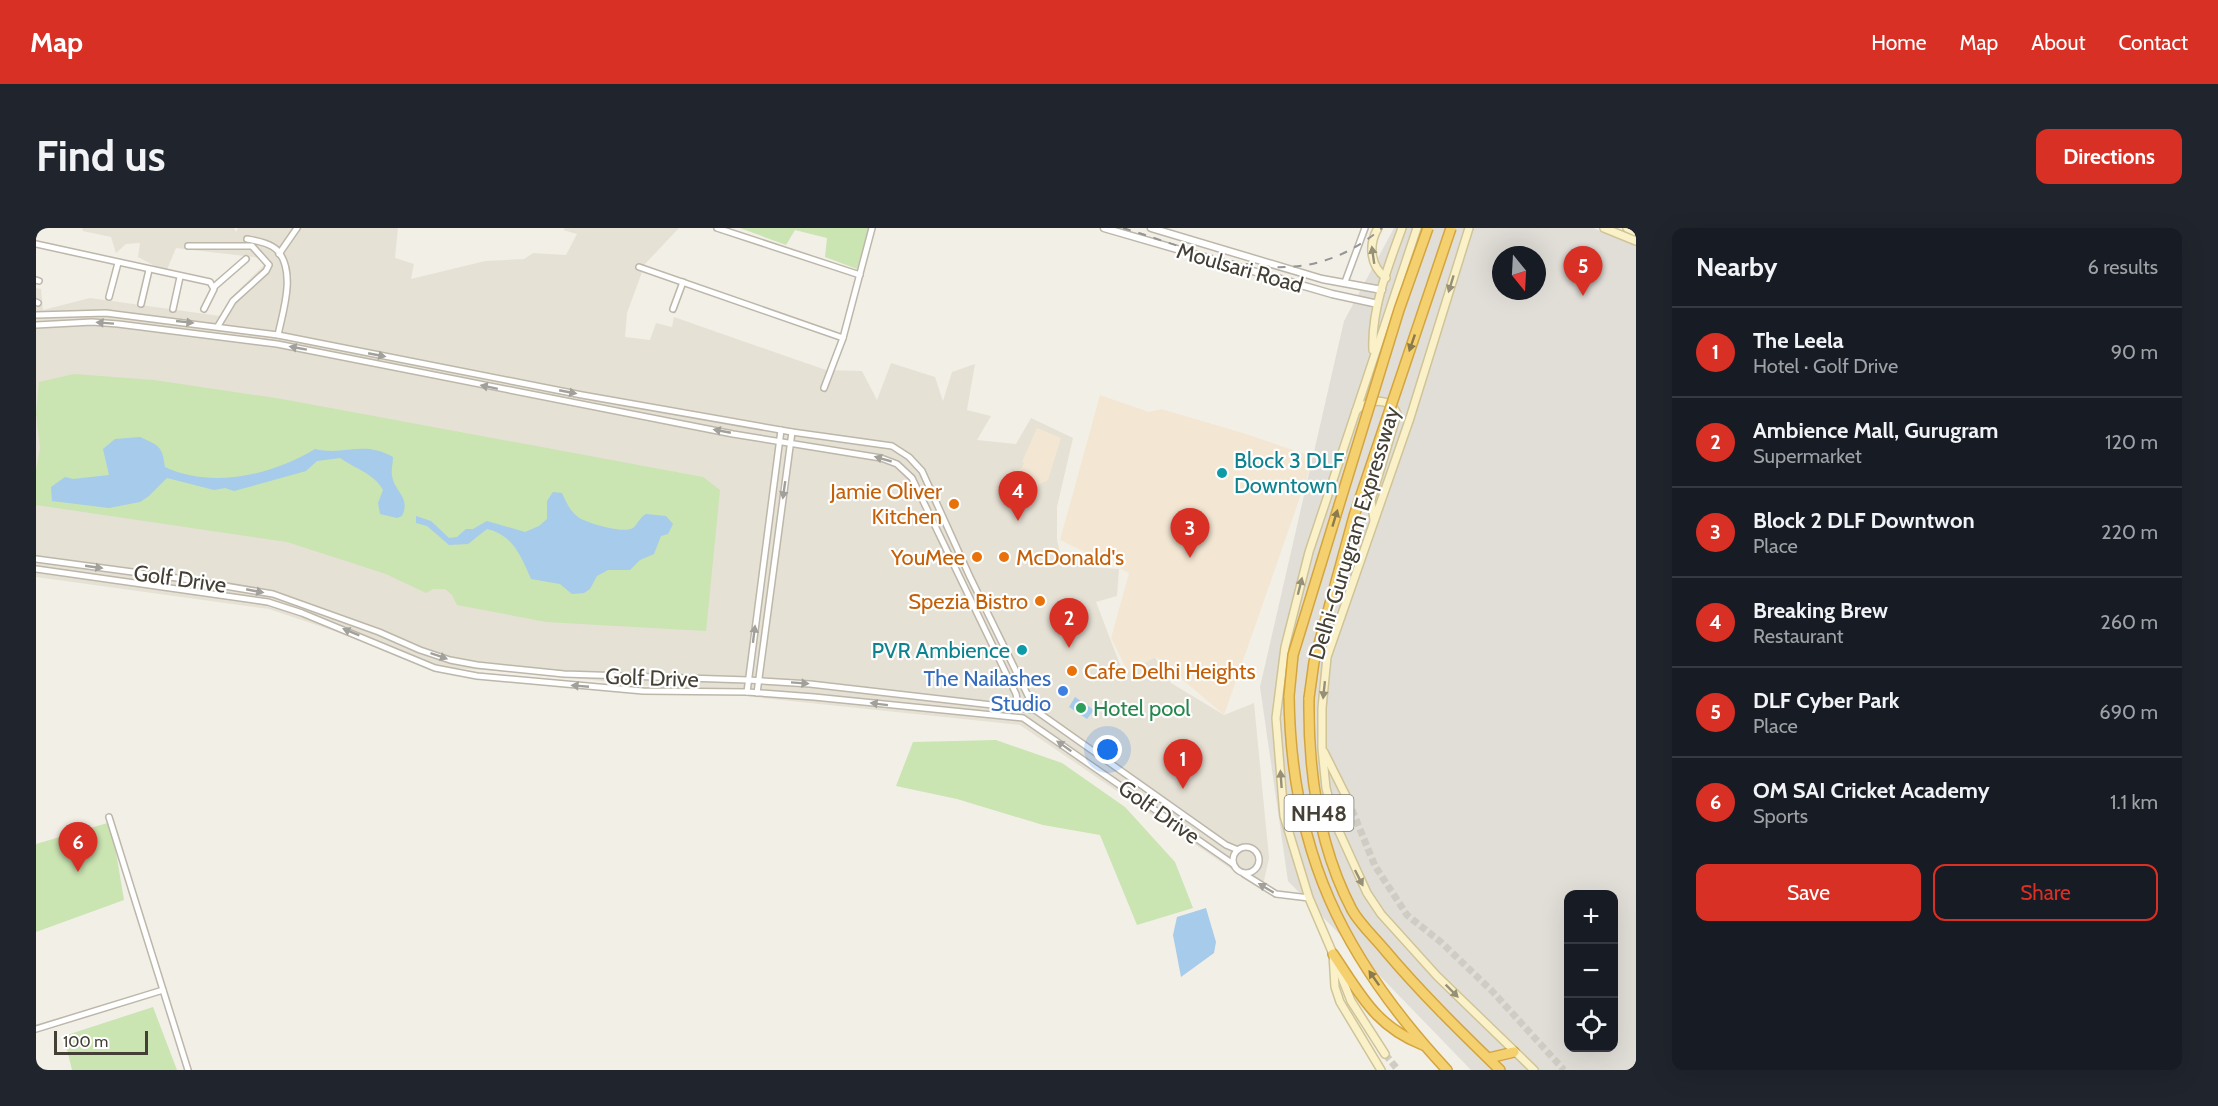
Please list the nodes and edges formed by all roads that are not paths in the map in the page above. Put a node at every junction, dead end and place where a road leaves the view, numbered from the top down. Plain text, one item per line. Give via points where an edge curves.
1 (297, 228) edge
2 (717, 228) edge
3 (872, 228) edge
4 (1104, 228) edge
5 (1151, 228) edge
6 (1365, 228) edge
7 (1378, 228) edge
8 (1402, 228) edge
9 (1417, 228) edge
10 (1428, 228) edge
11 (1451, 228) edge
12 (1469, 228) edge
13 (1604, 228) edge
14 (1627, 228) edge
15 (1636, 232) edge
16 (247, 239) dead end
17 (1636, 241) edge
18 (36, 244) edge
19 (188, 246) dead end
20 (279, 254) junction
21 (246, 259) dead end
22 (118, 263) junction
23 (639, 267) dead end
24 (149, 270) junction
25 (860, 276) junction
26 (180, 277) junction
27 (1386, 278) junction
28 (683, 282) junction
29 (1345, 282) junction
30 (1365, 285) junction
31 (215, 286) junction
32 (1382, 290) junction
33 (109, 297) dead end
34 (1366, 302) junction
35 (141, 304) dead end
36 (1378, 304) junction
37 (173, 309) dead end
38 (204, 309) dead end
39 (673, 309) dead end
40 (36, 315) edge
41 (36, 325) edge
42 (209, 325) junction
43 (219, 326) junction
44 (207, 334) junction
45 (278, 335) junction
46 (843, 338) junction
47 (1373, 356) junction
48 (517, 383) junction
49 (824, 388) dead end
50 (516, 392) junction
51 (681, 413) junction
52 (1355, 413) junction
53 (680, 423) junction
54 (781, 430) junction
55 (792, 432) junction
56 (779, 441) junction
57 (790, 443) junction
58 (1375, 521) junction
59 (36, 559) edge
60 (36, 569) edge
61 (379, 632) junction
62 (376, 642) junction
63 (748, 680) junction
64 (759, 680) junction
65 (852, 688) junction
66 (747, 692) junction
67 (757, 693) junction
68 (849, 700) junction
69 (1019, 708) junction
70 (1035, 710) junction
71 (1023, 718) junction
72 (1322, 748) junction
73 (1348, 800) tunnel mouth
74 (110, 817) dead end
75 (1238, 850) junction
76 (1233, 864) junction
77 (1244, 874) junction
78 (1309, 898) junction
79 (1333, 954) junction
80 (163, 990) junction
81 (36, 1029) edge
82 (1425, 1046) junction
83 (1514, 1052) junction
84 (1385, 1054) tunnel mouth
85 (1488, 1058) junction
86 (188, 1070) edge
87 (1381, 1070) edge
88 (1447, 1070) edge
89 (1500, 1070) edge
90 (1534, 1070) edge

1 - 20 street
2 - 25 street
3 - 25 street
4 - 34 street, Moulsari Road
5 - 29 street, Moulsari Road via 1322,279
6 - 29 street
27 -> 7 main road via 1377,269 1372,255
8 - 27 main road
9 - 47 main road
82 -> 10 highway, Delhi-Gurugram Expressway / NH48, bridge via 1344,934 1323,889 1299,807 1292,763 1289,696 1293,655
11 -> 85 highway, Delhi-Gurugram Expressway / NH48, bridge via 1354,516 1314,662 1309,698 1312,776 1334,868 1353,911 1412,982
12 -> 58 main road
13 - 17 main road
14 - 15 main road
16 - 20 street via 267,244
18 - 22 street
19 - 43 street via 252,246 269,265 233,301
20 - 45 street via 284,263 286,294
21 - 31 street
22 - 24 street
22 - 33 street
23 - 28 street
24 - 26 street
24 - 35 street
25 - 46 street
26 - 31 street
26 - 37 street
27 - 32 main road
28 - 39 street
28 - 46 street
29 - 30 street, Moulsari Road
30 - 32 street, Moulsari Road
30 - 34 street via 1369,293
31 - 38 street
32 - 36 main road
34 - 36 street, Moulsari Road
36 - 47 main road via 1372,334
40 -> 42 street via 106,314
44 -> 41 street via 92,322
42 - 43 street
42 - 44 street
43 - 45 street
50 -> 44 street via 324,352
45 -> 48 street
46 - 49 street
47 - 52 main road
48 - 50 street
48 -> 51 street
50 - 53 street
51 - 53 street
51 - 54 street
52 - 58 main road via 1365,403 1377,401 1397,414 1371,500
78 -> 52 main road via 1284,816 1277,698 1285,647 1309,552
56 -> 53 street
54 - 55 street
54 - 56 street
55 - 57 street
55 - 70 street via 892,446 918,465
56 - 57 street
63 -> 56 street
57 -> 64 street
69 -> 57 street via 1016,694 907,472 881,458
58 -> 72 main road via 1328,657
59 -> 61 street, Golf Drive via 273,594
62 -> 60 street, Golf Drive via 267,602
61 - 62 street
61 -> 63 street, Golf Drive via 450,660 477,665 617,677
66 -> 62 street, Golf Drive via 643,691 477,676 435,668
63 - 64 street, Golf Drive
63 - 66 street
64 -> 65 street, Golf Drive
64 - 67 street
65 - 68 street
65 - 69 street, Golf Drive
66 - 67 street, Golf Drive
67 - 68 street, Golf Drive
71 -> 68 street, Golf Drive
69 - 70 street, Golf Drive
69 - 71 street
70 - 75 street, Golf Drive
76 -> 71 street, Golf Drive
72 - 73 main road
72 -> 83 main road via 1331,806 1366,892 1398,933
74 - 80 street
75 - 76 street
75 - 77 street via 1250,847 1259,856 1258,867
76 - 77 street
78 -> 77 street via 1276,894
78 - 79 main road
79 - 82 highway via 1387,1027
79 - 84 main road via 1347,993
79 - 87 main road via 1340,1002
80 - 81 street
80 - 86 street
82 - 88 highway, Delhi-Gurugram Expressway / NH48
83 - 85 highway
83 - 90 main road
85 - 89 highway, Delhi-Gurugram Expressway / NH48

